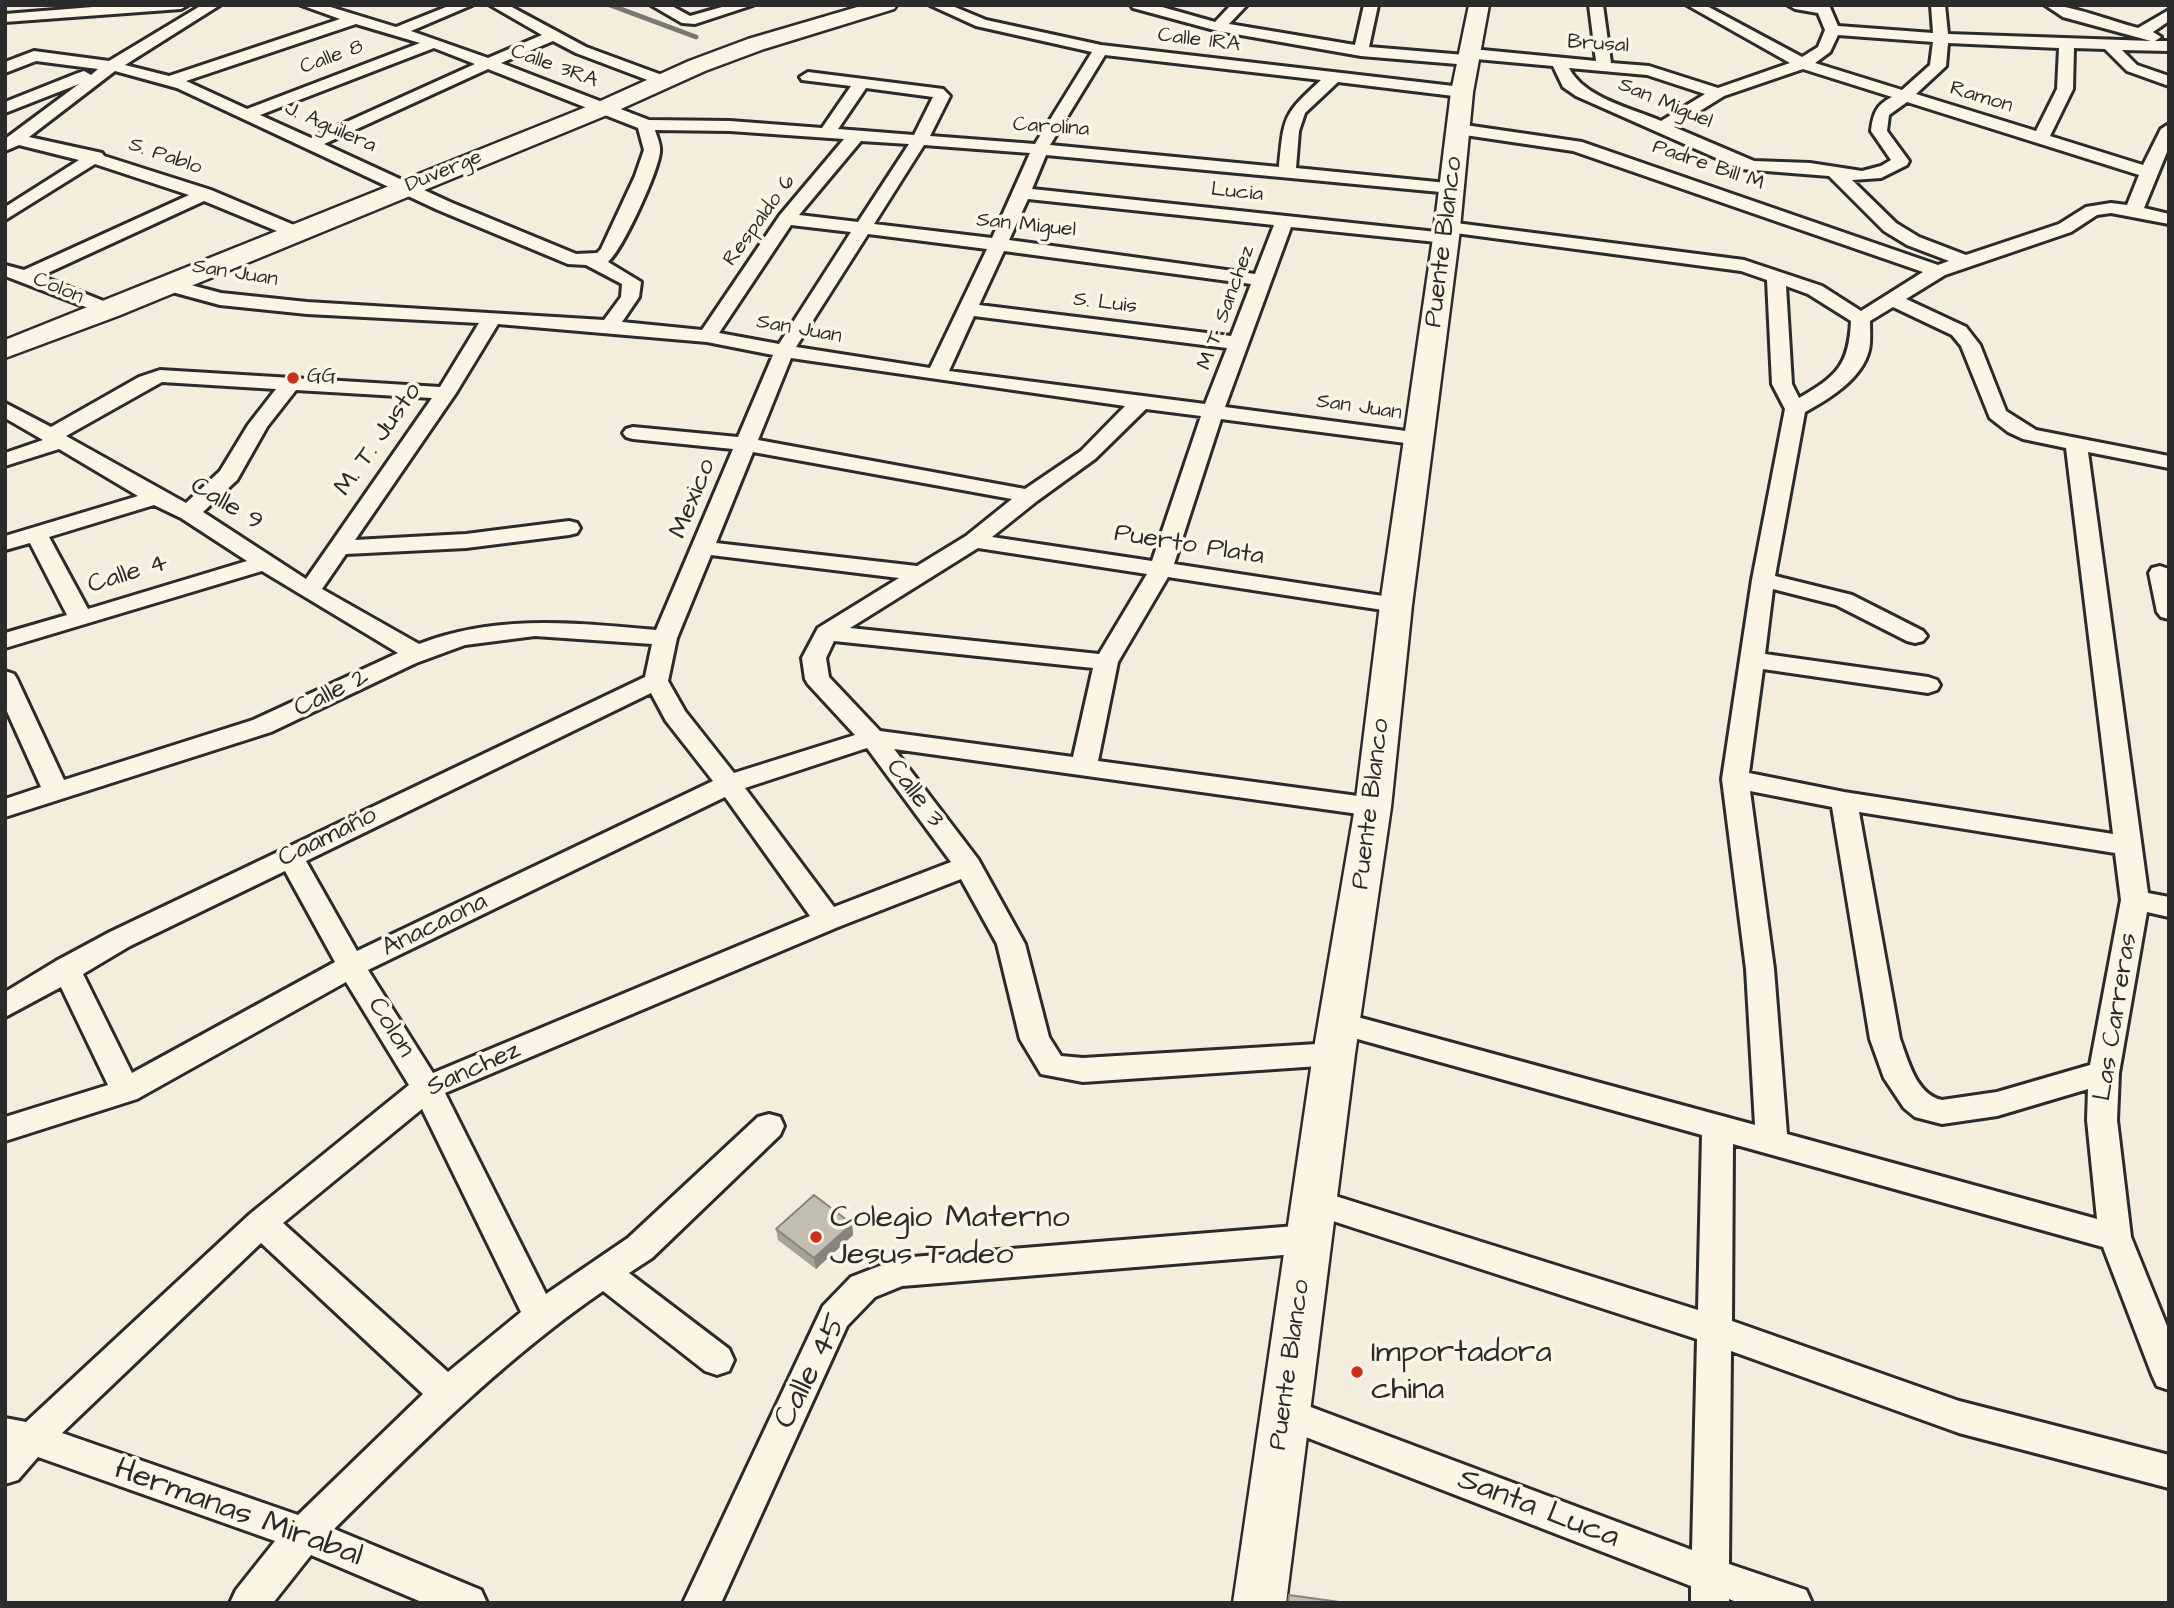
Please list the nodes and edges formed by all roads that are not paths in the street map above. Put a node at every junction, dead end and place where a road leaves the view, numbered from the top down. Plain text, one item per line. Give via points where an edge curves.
1 (181, 5) edge
2 (212, 5) edge
3 (308, 5) edge
4 (465, 5) edge
5 (497, 5) edge
6 (658, 5) edge
7 (746, 5) edge
8 (887, 5) edge
9 (937, 5) edge
10 (1138, 5) edge
11 (1240, 5) edge
12 (1371, 5) edge
13 (1479, 5) edge
14 (1595, 5) edge
15 (1694, 5) edge
16 (1795, 5) edge
17 (1938, 5) edge
18 (2052, 5) edge
19 (1823, 7) edge
20 (65, 9) edge
21 (2169, 14) edge
22 (5, 18) edge
23 (356, 19) junction
24 (1218, 27) junction
25 (1832, 30) junction
26 (396, 32) junction
27 (2143, 33) junction
28 (553, 36) junction
29 (1941, 40) junction
30 (434, 43) junction
31 (2067, 43) junction
32 (2108, 44) junction
33 (41, 45) junction
34 (2169, 46) edge
35 (1101, 50) junction
36 (1361, 51) junction
37 (1559, 63) junction
38 (484, 64) junction
39 (1802, 64) junction
40 (1604, 65) junction
41 (112, 66) junction
42 (5, 68) edge
43 (1468, 69) junction
44 (808, 78) dead end
45 (1333, 78) junction
46 (171, 81) junction
47 (664, 81) junction
48 (2169, 81) edge
49 (861, 83) junction
50 (1718, 93) junction
51 (1905, 96) junction
52 (5, 108) edge
53 (604, 108) junction
54 (245, 115) junction
55 (646, 125) junction
56 (1663, 127) junction
57 (1458, 129) junction
58 (2169, 129) edge
59 (826, 134) junction
60 (855, 137) junction
61 (2040, 139) junction
62 (919, 141) junction
63 (11, 143) edge
64 (311, 144) junction
65 (1040, 149) junction
66 (1722, 153) junction
67 (96, 157) junction
68 (1287, 173) junction
69 (1836, 174) junction
70 (1670, 176) junction
71 (2149, 180) junction
72 (405, 187) junction
73 (1451, 188) junction
74 (1022, 193) junction
75 (205, 194) junction
76 (2134, 211) junction
77 (5, 215) edge
78 (786, 219) junction
79 (2169, 219) edge
80 (1283, 221) junction
81 (863, 228) junction
82 (295, 232) junction
83 (1447, 232) junction
84 (997, 246) junction
85 (596, 259) junction
86 (1964, 261) junction
87 (5, 270) edge
88 (1938, 271) junction
89 (26, 276) junction
90 (1776, 276) junction
91 (1260, 280) junction
92 (168, 285) junction
93 (1893, 300) junction
94 (967, 309) junction
95 (109, 310) junction
96 (492, 318) junction
97 (1861, 319) junction
98 (609, 327) junction
99 (707, 337) junction
100 (1237, 344) junction
101 (5, 350) edge
102 (784, 351) junction
103 (937, 375) junction
104 (290, 384) junction
105 (446, 393) junction
106 (1140, 403) junction
107 (5, 409) edge
108 (1795, 409) junction
109 (1213, 411) junction
110 (633, 433) dead end
111 (55, 439) junction
112 (1420, 439) junction
113 (746, 444) junction
114 (2076, 445) junction
115 (5, 460) edge
116 (2169, 462) edge
117 (1029, 496) junction
118 (156, 497) junction
119 (189, 513) junction
120 (569, 528) dead end
121 (36, 533) junction
122 (974, 541) junction
123 (5, 543) edge
124 (339, 548) junction
125 (705, 548) junction
126 (267, 562) junction
127 (1160, 571) junction
128 (2160, 573) dead end
129 (923, 574) junction
130 (1763, 579) junction
131 (309, 591) junction
132 (1396, 605) junction
133 (2169, 612) edge
134 (81, 618) junction
135 (826, 633) junction
136 (1916, 636) dead end
137 (665, 638) junction
138 (5, 641) edge
139 (416, 653) junction
140 (1752, 660) junction
141 (1106, 662) junction
142 (5, 679) edge
143 (656, 681) junction
144 (1928, 685) dead end
145 (872, 738) junction
146 (1084, 766) junction
147 (1735, 779) junction
148 (729, 784) junction
149 (56, 792) junction
150 (1844, 801) junction
151 (1373, 807) junction
152 (5, 808) edge
153 (2129, 846) junction
154 (290, 856) junction
155 (968, 866) junction
156 (2135, 900) junction
157 (2169, 907) edge
158 (828, 920) junction
159 (351, 966) junction
160 (66, 968) junction
161 (5, 1006) edge
162 (1337, 1039) junction
163 (2104, 1073) junction
164 (427, 1088) junction
165 (126, 1091) junction
166 (769, 1126) dead end
167 (5, 1129) edge
168 (1718, 1129) junction
169 (1772, 1144) junction
170 (1313, 1202) junction
171 (261, 1223) junction
172 (2115, 1237) junction
173 (1308, 1239) junction
174 (605, 1273) junction
175 (540, 1315) junction
176 (1715, 1330) junction
177 (717, 1360) dead end
178 (2169, 1375) edge
179 (447, 1394) junction
180 (1284, 1413) junction
181 (19, 1436) edge
182 (5, 1468) edge
183 (2169, 1472) edge
184 (304, 1534) junction
185 (1710, 1589) edge
186 (249, 1603) edge
187 (468, 1603) edge
188 (702, 1603) edge
189 (1259, 1603) edge
190 (1793, 1603) edge

1 - 20 street
2 - 41 street
3 - 23 street, Calle 3RA
4 - 26 street
5 - 28 street
6 - 7 street via 695,20
8 - 47 street, Duverge via 756,44
9 - 35 street, Calle 1RA via 981,23
10 - 24 street
11 - 24 street
12 - 36 street
13 - 43 street, Puente Blanco
14 - 40 street
15 - 39 street, Ramon
16 - 19 street
17 - 29 street
18 - 27 street via 2068,14
19 - 25 street
20 - 22 street
20 - 33 street
21 - 27 street
23 - 26 street, Calle 3RA
23 - 46 street
24 - 36 street
25 - 29 street
25 - 39 street via 1825,49
26 - 30 street, Calle 3RA
27 - 34 street
28 - 38 street
28 - 47 street
29 - 31 street
29 - 51 street via 1938,66
30 - 38 street, Calle 3RA
30 - 54 street, Calle 8
31 - 32 street
31 - 61 street via 2065,89
32 - 34 street
32 - 48 street via 2132,68
33 - 41 street, J. Aguilera
33 - 42 street
35 - 45 street, Calle 1RA
35 - 65 street
36 - 43 street
37 - 40 street, Brusal
37 - 43 street, Brusal
37 - 56 street, San Miguel via 1569,84 1582,93
38 - 53 street, Calle 3RA
38 - 64 street
39 - 50 street
39 - 51 street, Ramon
40 - 50 street, Brusal via 1649,71
41 - 46 street, J. Aguilera
41 - 52 street
41 - 63 street
43 - 45 street, Calle 1RA
43 - 57 street, Puente Blanco
44 - 49 street
45 - 68 street via 1297,111
46 - 54 street, J. Aguilera
47 - 53 street, Duverge
49 - 59 street
49 - 62 street, Mexico via 942,96
50 - 56 street
51 - 61 street, Ramon
51 - 69 street via 1881,114 1879,131 1902,161 1869,176
53 - 55 street, Calle 3RA
53 - 72 street, Duverge
54 - 64 street, J. Aguilera
55 - 59 street, Carolina via 730,125
55 - 85 street via 652,150 644,176 609,252
56 - 66 street, San Miguel
57 - 70 street, Padre Bill M via 1576,146
57 - 73 street, Puente Blanco
58 - 71 street
59 - 60 street, Carolina
60 - 62 street, Carolina
60 - 78 street, Respaldo 6
61 - 71 street, Ramon
62 - 65 street, Carolina
62 - 81 street, Mexico
63 - 67 street, S. Pablo
64 - 72 street, J. Aguilera
65 - 68 street, Carolina
65 - 74 street
66 - 69 street, San Miguel via 1766,169 1796,166
66 - 70 street
67 - 75 street, S. Pablo
67 - 77 street
68 - 73 street, Carolina
69 - 86 street via 1890,227
70 - 88 street, Padre Bill M
71 - 76 street
72 - 82 street, Duverge
72 - 85 street, J. Aguilera via 574,260
73 - 83 street, Puente Blanco
74 - 80 street, Lucia
74 - 84 street
75 - 82 street, S. Pablo
75 - 89 street
76 - 79 street
76 - 86 street via 2092,211 2065,228
78 - 81 street, San Miguel
78 - 99 street, Respaldo 6
80 - 83 street, Lucia
80 - 91 street, M T. Sanchez
81 - 84 street, San Miguel
81 - 102 street, Mexico
82 - 92 street, Duverge
83 - 90 street via 1678,256
83 - 112 street, Puente Blanco
84 - 91 street, San Miguel
84 - 94 street
85 - 98 street via 632,282 630,297
86 - 88 street
87 - 89 street, Colon
88 - 93 street
89 - 95 street, Colon
90 - 97 street via 1815,290
90 - 108 street via 1782,384
91 - 100 street, M T. Sanchez
92 - 95 street, Duverge
92 - 96 street, San Juan via 220,299 307,308
93 - 97 street
93 - 114 street via 1959,331 1970,345 1997,414 2030,435
94 - 100 street, S. Luis
94 - 103 street
95 - 101 street, Duverge
96 - 98 street, San Juan
96 - 105 street, M. T. Justo
97 - 108 street via 1858,353 1839,379
98 - 99 street, San Juan
99 - 102 street, San Juan
100 - 109 street, M T. Sanchez
102 - 103 street, San Juan
102 - 113 street, Mexico
103 - 106 street, San Juan
104 - 105 street
104 - 111 street via 160,376
104 - 119 street via 258,425 229,475
105 - 124 street, M. T. Justo
106 - 109 street, San Juan
106 - 117 street via 1088,455
107 - 111 street, Calle 9
108 - 130 street
109 - 112 street, San Juan
109 - 127 street, M T. Sanchez
110 - 113 street
111 - 115 street
111 - 118 street, Calle 9
112 - 132 street, Puente Blanco
113 - 117 street
113 - 125 street, Mexico
114 - 116 street
114 - 153 street
117 - 122 street
118 - 119 street, Calle 9
118 - 121 street
119 - 126 street, Calle 9
120 - 124 street via 466,541
121 - 123 street
121 - 134 street
122 - 127 street, Puerto Plata
122 - 129 street
124 - 131 street, M. T. Justo
125 - 129 street
125 - 137 street, Mexico
126 - 131 street, Calle 9
126 - 134 street, Calle 4
127 - 132 street, Puerto Plata
127 - 141 street, M T. Sanchez
128 - 133 street
129 - 135 street
130 - 136 street via 1844,600
130 - 140 street
131 - 139 street, Calle 9
132 - 151 street, Puente Blanco
134 - 138 street, Calle 4
135 - 141 street
135 - 145 street, Calle 3 via 814,658 817,679
137 - 139 street, Calle 2 via 518,629 460,638
137 - 143 street, Mexico
139 - 149 street, Calle 2 via 262,726
140 - 144 street
140 - 147 street
141 - 146 street, M T. Sanchez
142 - 149 street
143 - 148 street via 675,715
143 - 154 street, Caamaño
145 - 146 street
145 - 148 street, Anacaona
145 - 155 street, Calle 3
146 - 151 street
147 - 150 street
147 - 169 street via 1761,983
148 - 158 street
148 - 159 street, Anacaona
149 - 152 street, Calle 2
150 - 153 street
150 - 163 street via 1885,1039 1899,1077 1915,1100 1926,1109 1942,1112 1997,1104
151 - 162 street, Puente Blanco
153 - 156 street
154 - 159 street, Colon
154 - 160 street, Caamaño
155 - 158 street, Sanchez
155 - 162 street, Calle 3 via 1011,944 1035,1038 1052,1066 1083,1070
156 - 157 street
156 - 163 street, Las Carreras
158 - 164 street, Sanchez
159 - 164 street, Colon
159 - 165 street, Anacaona
160 - 161 street, Caamaño
160 - 165 street
162 - 168 street
162 - 170 street, Puente Blanco
163 - 172 street, Las Carreras via 2102,1120
164 - 171 street, Sanchez
164 - 175 street, Colon
165 - 167 street, Anacaona
166 - 174 street via 640,1248
168 - 169 street
168 - 176 street
169 - 172 street
170 - 173 street, Puente Blanco
170 - 176 street
171 - 179 street
171 - 181 street, Sanchez
172 - 178 street, Las Carreras
173 - 180 street, Puente Blanco
173 - 188 street, Calle 45 via 900,1272 863,1287 835,1315
174 - 175 street
174 - 177 street
175 - 179 street
176 - 183 street via 1959,1417
176 - 185 street
179 - 184 street
180 - 185 street, Santa Luca
180 - 189 street, Puente Blanco
181 - 182 street, Sanchez
181 - 184 street, Hermanas Mirabal
184 - 186 street
184 - 187 street, Hermanas Mirabal
185 - 190 street, Santa Luca

